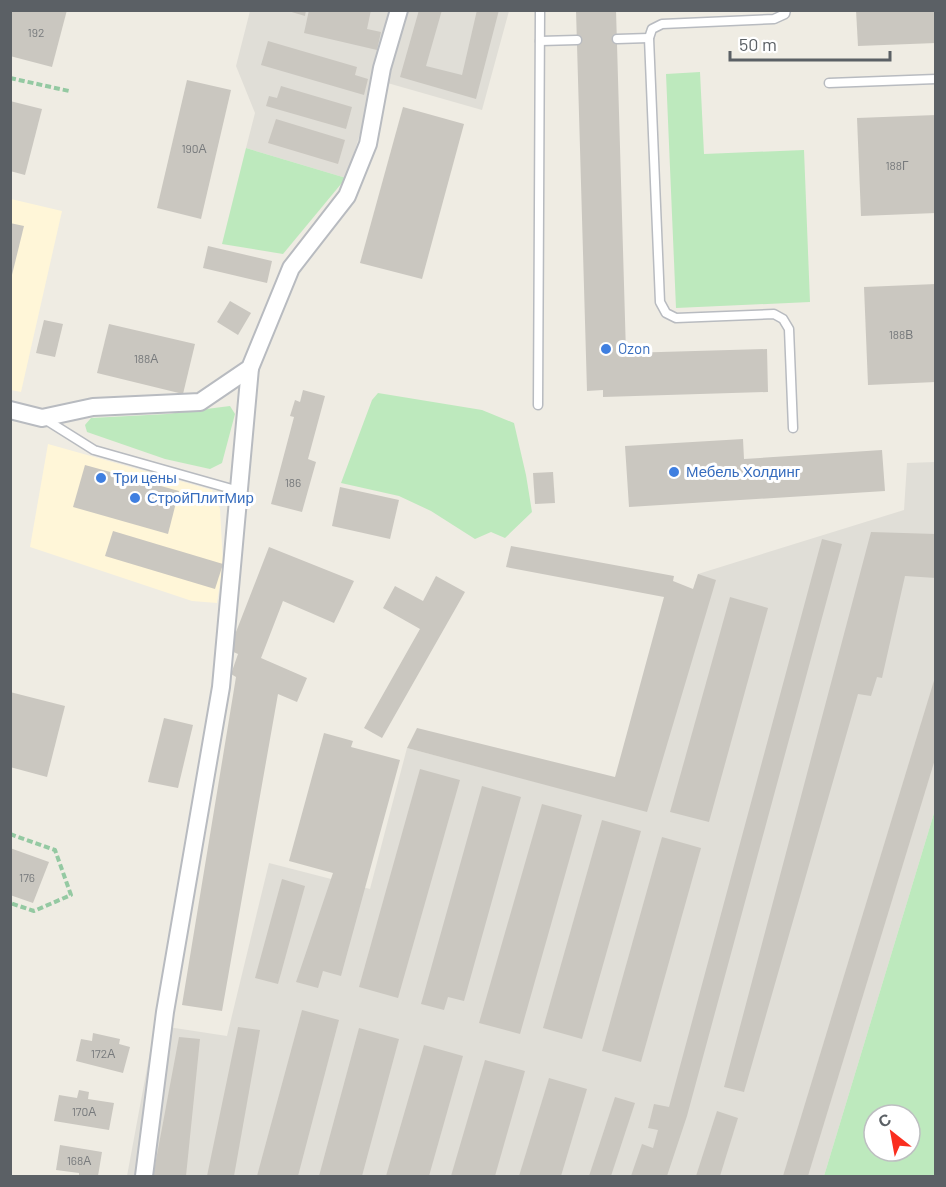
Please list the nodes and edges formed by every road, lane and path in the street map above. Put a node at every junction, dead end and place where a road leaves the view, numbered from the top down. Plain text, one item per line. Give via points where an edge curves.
1 (399, 10) edge
2 (540, 10) edge
3 (786, 10) edge
4 (649, 38) junction
5 (617, 39) dead end
6 (577, 40) dead end
7 (540, 41) junction
8 (10, 78) edge
9 (936, 79) edge
10 (829, 82) dead end
11 (69, 91) dead end
12 (250, 368) junction
13 (538, 405) dead end
14 (10, 410) edge
15 (42, 418) junction
16 (793, 428) dead end
17 (238, 491) junction
18 (10, 834) edge
19 (10, 903) edge
20 (144, 1176) edge

1 - 12 street via 382,68 368,144 347,195 291,268
2 - 7 lane
3 - 4 lane via 774,19 662,24 652,29
4 - 5 lane
4 - 16 lane via 660,302 666,313 676,318 774,314 783,319 789,329
6 - 7 lane
7 - 13 lane
8 - 11 path
9 - 10 lane
12 - 15 street via 200,402 93,407
12 - 17 street
14 - 15 street
15 - 17 lane via 94,450
17 - 20 street via 221,687 165,1012
18 - 19 path via 55,850 71,895 34,911

